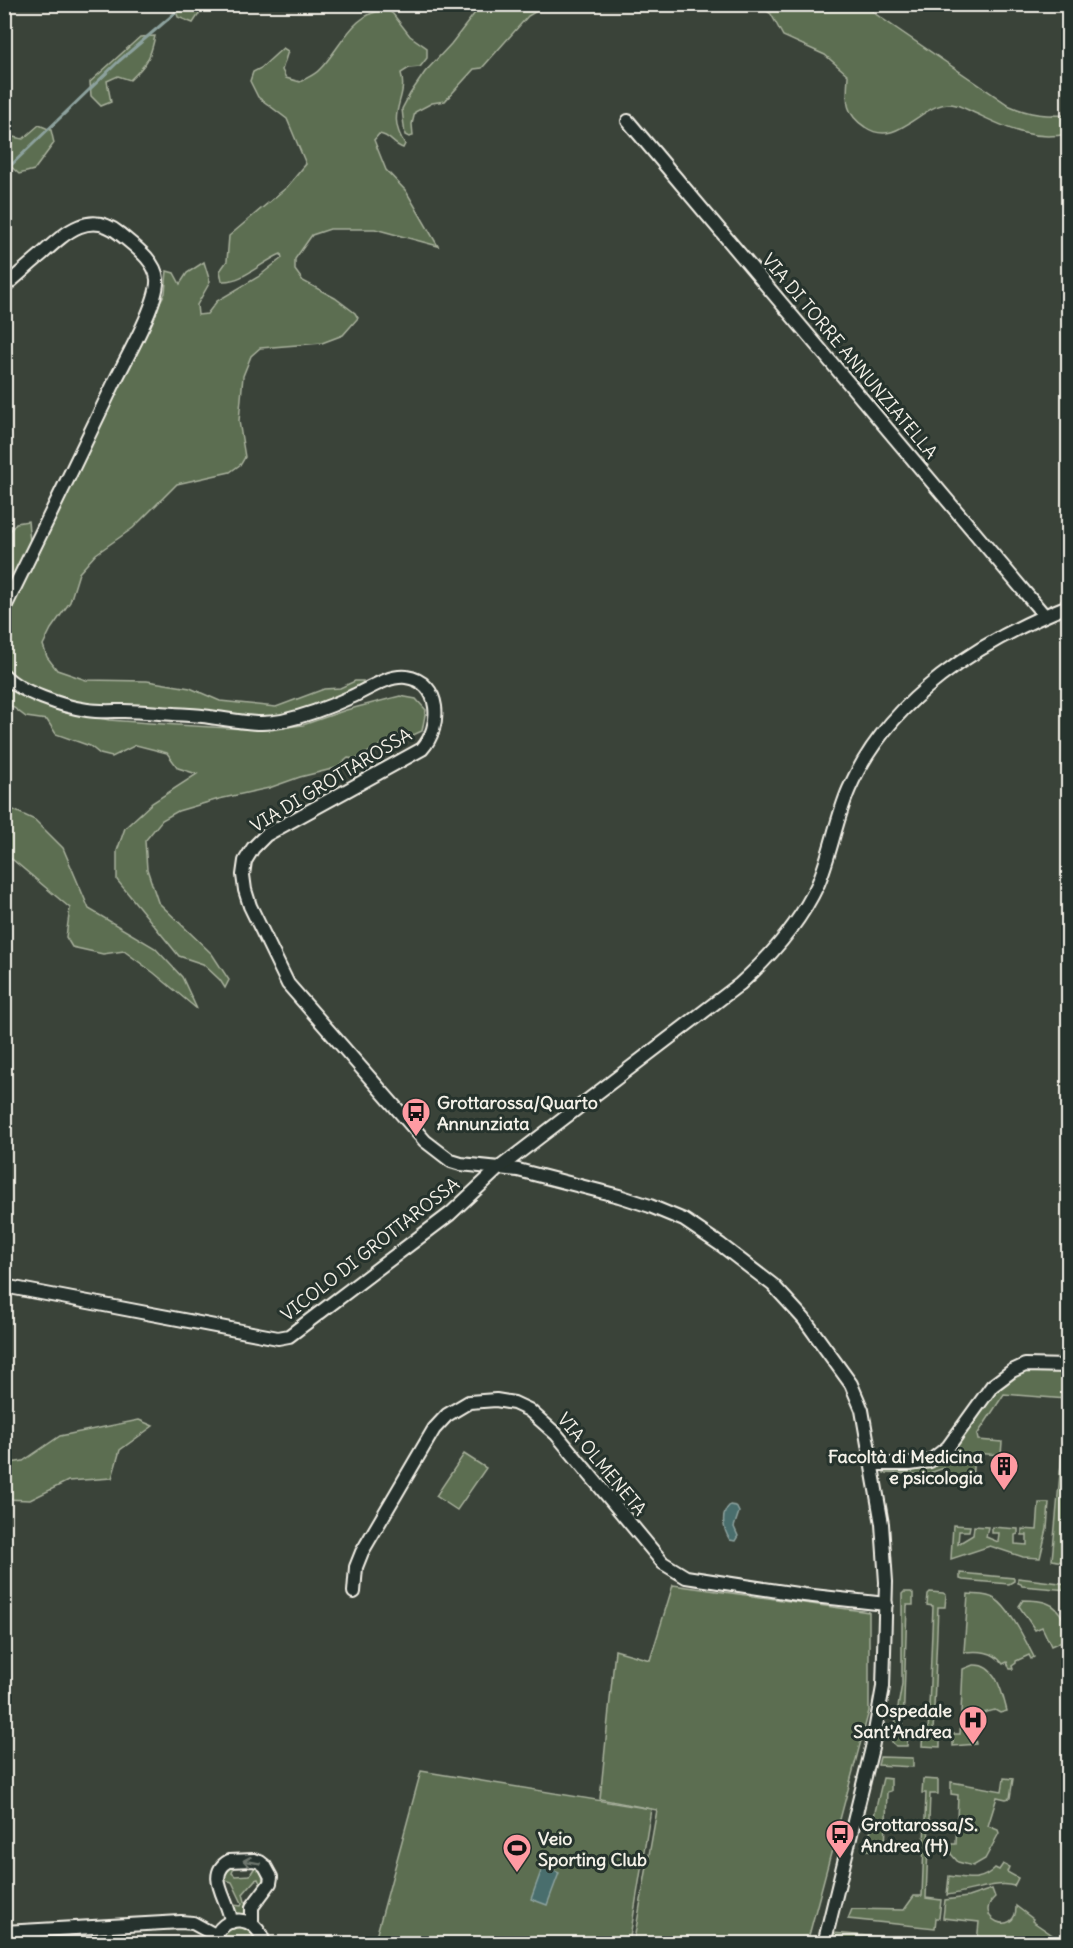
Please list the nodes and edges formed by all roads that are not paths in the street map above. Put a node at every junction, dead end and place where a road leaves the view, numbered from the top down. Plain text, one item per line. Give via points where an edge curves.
1 (628, 121) dead end
2 (4, 287) edge
3 (1068, 606) edge
4 (4, 609) edge
5 (1044, 615) junction
6 (4, 675) edge
7 (500, 1168) junction
8 (4, 1286) edge
9 (1068, 1366) edge
10 (873, 1464) junction
11 (354, 1592) dead end
12 (885, 1604) junction
13 (231, 1922) junction
14 (252, 1924) junction
15 (4, 1932) edge
16 (214, 1940) edge
17 (264, 1944) edge
18 (824, 1944) edge

1 - 5 street, VIA DI TORRE ANNUNZIATELLA
2 - 4 street via 63,235 90,224 118,232 151,263 157,280 133,345
3 - 5 street, VICOLO DI GROTTAROSSA
5 - 7 street, VICOLO DI GROTTAROSSA via 940,676 884,732 849,788 817,885 769,957 740,984
6 - 7 street, VIA DI GROTTAROSSA via 21,687 89,711 208,716 247,723 282,721 319,710 387,680 404,677 424,685 437,713 430,740 412,756 266,835 245,861 245,890 288,984 425,1141 451,1161
7 - 8 street, VICOLO DI GROTTAROSSA via 450,1214 286,1338
7 - 10 street, VIA DI GROTTAROSSA via 665,1211 721,1245 773,1285 804,1319 850,1384 862,1410
9 - 10 street via 1025,1365 1012,1371 992,1386 948,1448 930,1461
10 - 12 street, VIA DI GROTTAROSSA via 882,1524
11 - 12 street, VIA OLMENETA via 362,1552 434,1429 458,1407 496,1400 522,1406 546,1424 663,1563 686,1578
12 - 18 street, VIA DI GROTTAROSSA via 883,1687 876,1730
13 - 14 street
14 -> 13 street via 252,1907 271,1877 265,1866 254,1860 230,1861 219,1871 217,1881
13 - 16 street via 220,1928
14 - 17 street
15 - 16 street via 181,1922 193,1923

